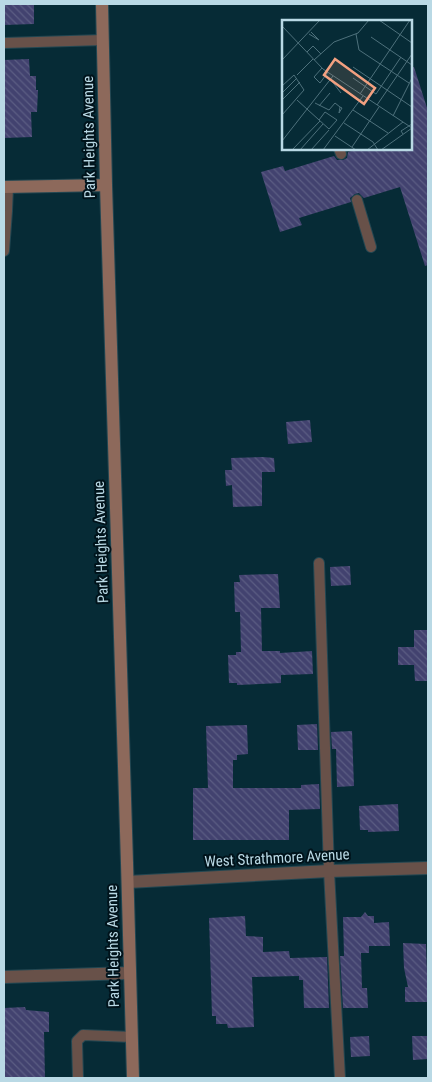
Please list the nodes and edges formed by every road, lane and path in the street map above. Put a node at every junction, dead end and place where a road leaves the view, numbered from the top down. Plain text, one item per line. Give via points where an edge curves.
1 (102, 4) edge
2 (103, 40) junction
3 (4, 43) edge
4 (106, 185) junction
5 (6, 187) edge
6 (357, 200) dead end
7 (371, 246) dead end
8 (4, 251) edge
9 (319, 563) dead end
10 (428, 868) edge
11 (329, 871) junction
12 (128, 882) junction
13 (130, 973) junction
14 (4, 977) edge
15 (132, 1037) junction
16 (78, 1078) edge
17 (133, 1078) edge
18 (340, 1078) edge

1 - 2 main road, Park Heights Avenue
2 - 3 lane
2 - 4 main road, Park Heights Avenue
4 - 5 main road
4 - 12 main road, Park Heights Avenue
5 - 8 lane
6 - 7 lane
9 - 11 lane
10 - 11 street, West Strathmore Avenue
11 - 12 street, West Strathmore Avenue
11 - 18 lane
12 - 13 main road, Park Heights Avenue
13 - 14 street
13 - 15 main road, Park Heights Avenue
15 - 16 lane via 83,1035 77,1041
15 - 17 main road, Park Heights Avenue

